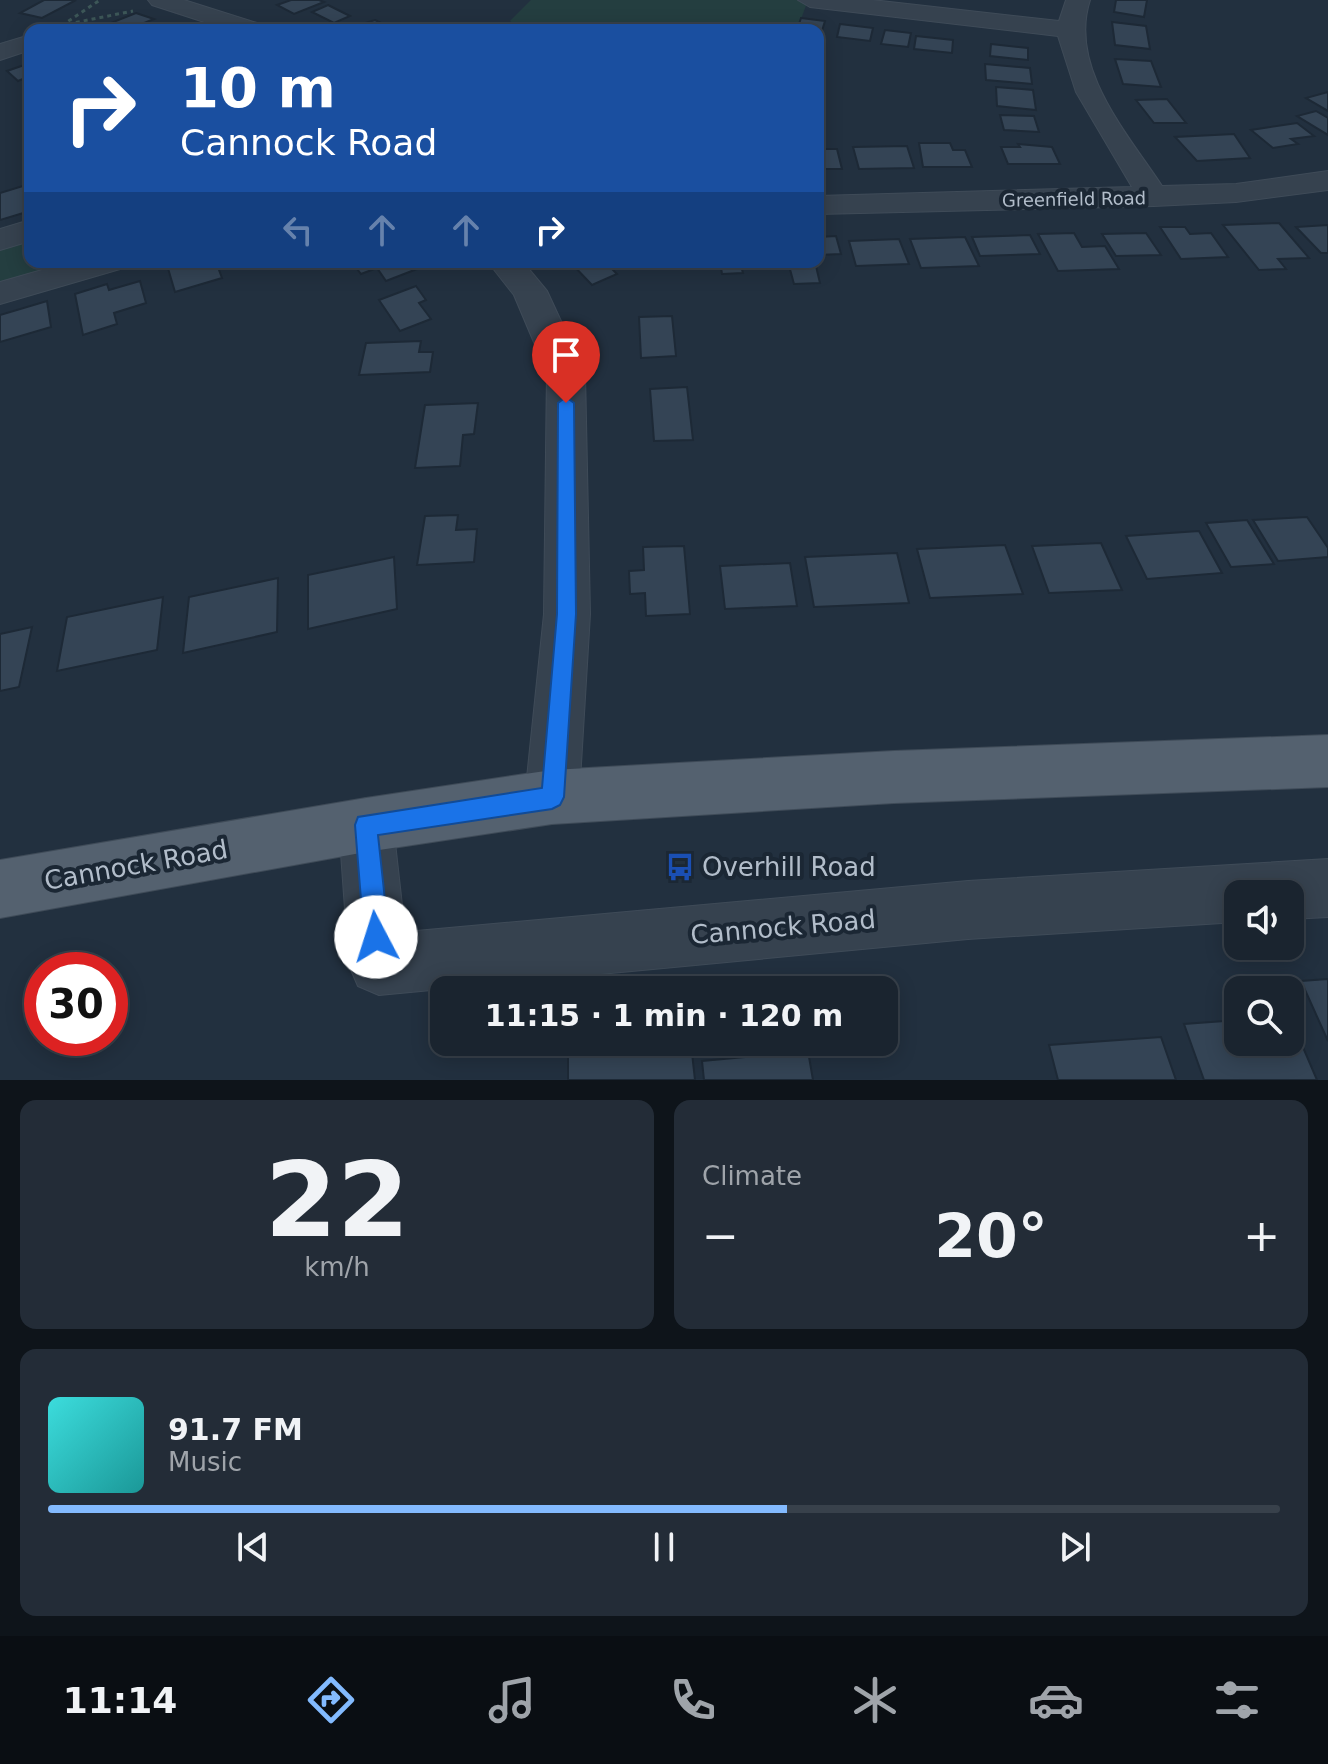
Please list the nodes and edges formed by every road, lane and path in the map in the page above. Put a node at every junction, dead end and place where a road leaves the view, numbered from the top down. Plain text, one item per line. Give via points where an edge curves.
1 (100, 0) edge
2 (810, 0) edge
3 (1078, 0) edge
4 (176, 2) edge
5 (843, 2) edge
6 (68, 24) joint
7 (237, 24) edge
8 (1070, 30) junction
9 (24, 44) edge
10 (0, 52) edge
11 (1328, 180) edge
12 (1154, 197) junction
13 (824, 205) edge
14 (24, 232) edge
15 (0, 240) edge
16 (87, 268) edge
17 (510, 268) edge
18 (0, 293) edge
19 (1328, 761) edge
20 (552, 797) junction
21 (366, 825) junction
22 (1328, 888) edge
23 (0, 889) edge

1 - 6 path
2 - 5 street
3 - 8 street
4 - 6 path
4 - 7 street
5 - 8 street
8 - 12 street via 1084,83
9 - 10 street
11 - 12 street, Greenfield Road
12 - 13 street, Greenfield Road
14 - 15 street
16 - 18 street
17 - 20 street via 530,291 566,373 567,614
19 - 20 main road, Cannock Road via 894,777
20 - 21 main road, Cannock Road
21 - 22 street, Cannock Road via 379,965 968,910
21 - 23 main road, Cannock Road

